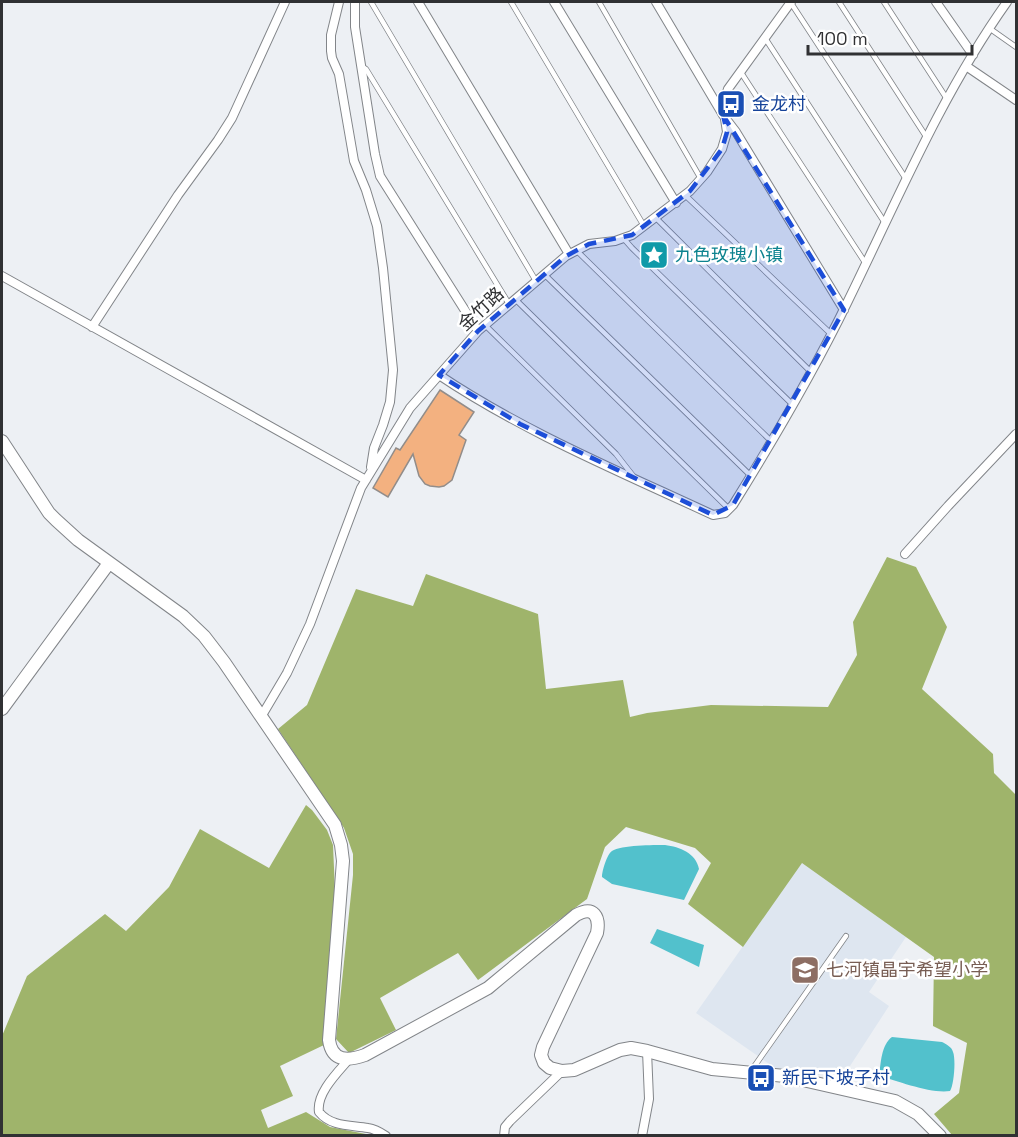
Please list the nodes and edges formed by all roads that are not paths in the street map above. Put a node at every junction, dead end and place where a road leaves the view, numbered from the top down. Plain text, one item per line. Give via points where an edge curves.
1 (285, 2) edge
2 (339, 2) edge
3 (356, 2) edge
4 (371, 2) edge
5 (418, 2) edge
6 (511, 2) edge
7 (554, 2) edge
8 (599, 2) edge
9 (656, 2) edge
10 (791, 2) edge
11 (839, 2) edge
12 (884, 2) edge
13 (936, 2) edge
14 (1007, 2) edge
15 (989, 28) junction
16 (765, 38) junction
17 (1017, 47) edge
18 (973, 55) junction
19 (361, 65) junction
20 (966, 66) junction
21 (740, 71) junction
22 (947, 99) junction
23 (1017, 100) edge
24 (723, 115) junction
25 (927, 138) junction
26 (701, 178) junction
27 (906, 179) junction
28 (685, 195) junction
29 (676, 203) junction
30 (656, 218) junction
31 (885, 223) junction
32 (644, 226) junction
33 (624, 238) junction
34 (572, 252) junction
35 (866, 264) junction
36 (544, 274) junction
37 (2, 276) edge
38 (536, 281) junction
39 (512, 302) junction
40 (844, 310) junction
41 (92, 327) junction
42 (482, 328) junction
43 (831, 334) junction
44 (812, 372) junction
45 (439, 375) junction
46 (793, 405) junction
47 (1017, 434) edge
48 (2, 441) edge
49 (772, 441) junction
50 (751, 476) junction
51 (368, 477) junction
52 (636, 479) junction
53 (729, 509) junction
54 (905, 554) dead end
55 (110, 563) junction
56 (2, 710) edge
57 (261, 717) junction
58 (846, 936) dead end
59 (647, 1051) junction
60 (350, 1058) junction
61 (562, 1071) junction
62 (750, 1073) junction
63 (386, 1136) edge
64 (504, 1136) edge
65 (642, 1136) edge
66 (940, 1136) edge

1 - 41 street via 228,124
2 - 51 street via 331,51 339,74 354,161 377,226 393,370 390,402
3 - 19 street
4 - 38 lane
5 - 34 street
6 - 32 lane
7 - 29 street
8 - 26 lane
9 - 24 street
10 - 16 street, 金竹路
10 - 27 lane
11 - 25 lane
12 - 22 lane
13 - 18 street
14 - 15 street
15 - 17 lane
15 - 18 street
16 - 21 street, 金竹路
16 - 31 lane
18 - 20 street
19 - 39 lane
19 - 42 street via 380,176
20 - 22 street
20 - 23 street
21 - 24 street, 金竹路 via 725,97
21 - 35 lane
22 - 25 street
24 - 26 street, 金竹路 via 725,141
24 - 40 street
25 - 27 street
26 - 28 street, 金竹路
27 - 31 street
28 - 29 street, 金竹路
28 - 43 lane
29 - 30 street, 金竹路
30 - 32 street, 金竹路
30 - 44 lane
31 - 35 street
32 - 33 street, 金竹路
33 - 34 street, 金竹路 via 589,244
33 - 46 lane
34 - 36 street, 金竹路
34 - 49 lane
35 - 40 street
36 - 38 street, 金竹路
36 - 50 lane
37 - 41 street
38 - 39 street, 金竹路
39 - 42 street, 金竹路
39 - 53 lane
40 - 43 street
41 - 51 street
42 - 45 street, 金竹路
42 - 52 lane via 616,454
43 - 44 street
44 - 46 street
45 - 51 street, 金竹路 via 410,408
45 - 52 street via 520,424
46 - 49 street
47 - 54 street
48 - 55 main road via 56,520
49 - 50 street
50 - 53 street
51 - 57 street, 金竹路 via 298,650
52 - 53 street via 713,515
55 - 56 main road
55 - 57 main road via 199,631
57 - 60 main road via 338,833 343,861 328,1040 334,1055
58 - 62 lane
59 - 61 main road via 620,1050 574,1070
59 - 62 main road via 712,1069
59 - 65 street via 650,1094
60 - 61 main road via 365,1055 488,988 576,915 587,911 597,917 597,933 542,1052 544,1063
60 - 63 street via 329,1082 319,1112 340,1125 368,1128
61 - 64 street via 510,1121
62 - 66 main road via 785,1076 895,1101 918,1114

